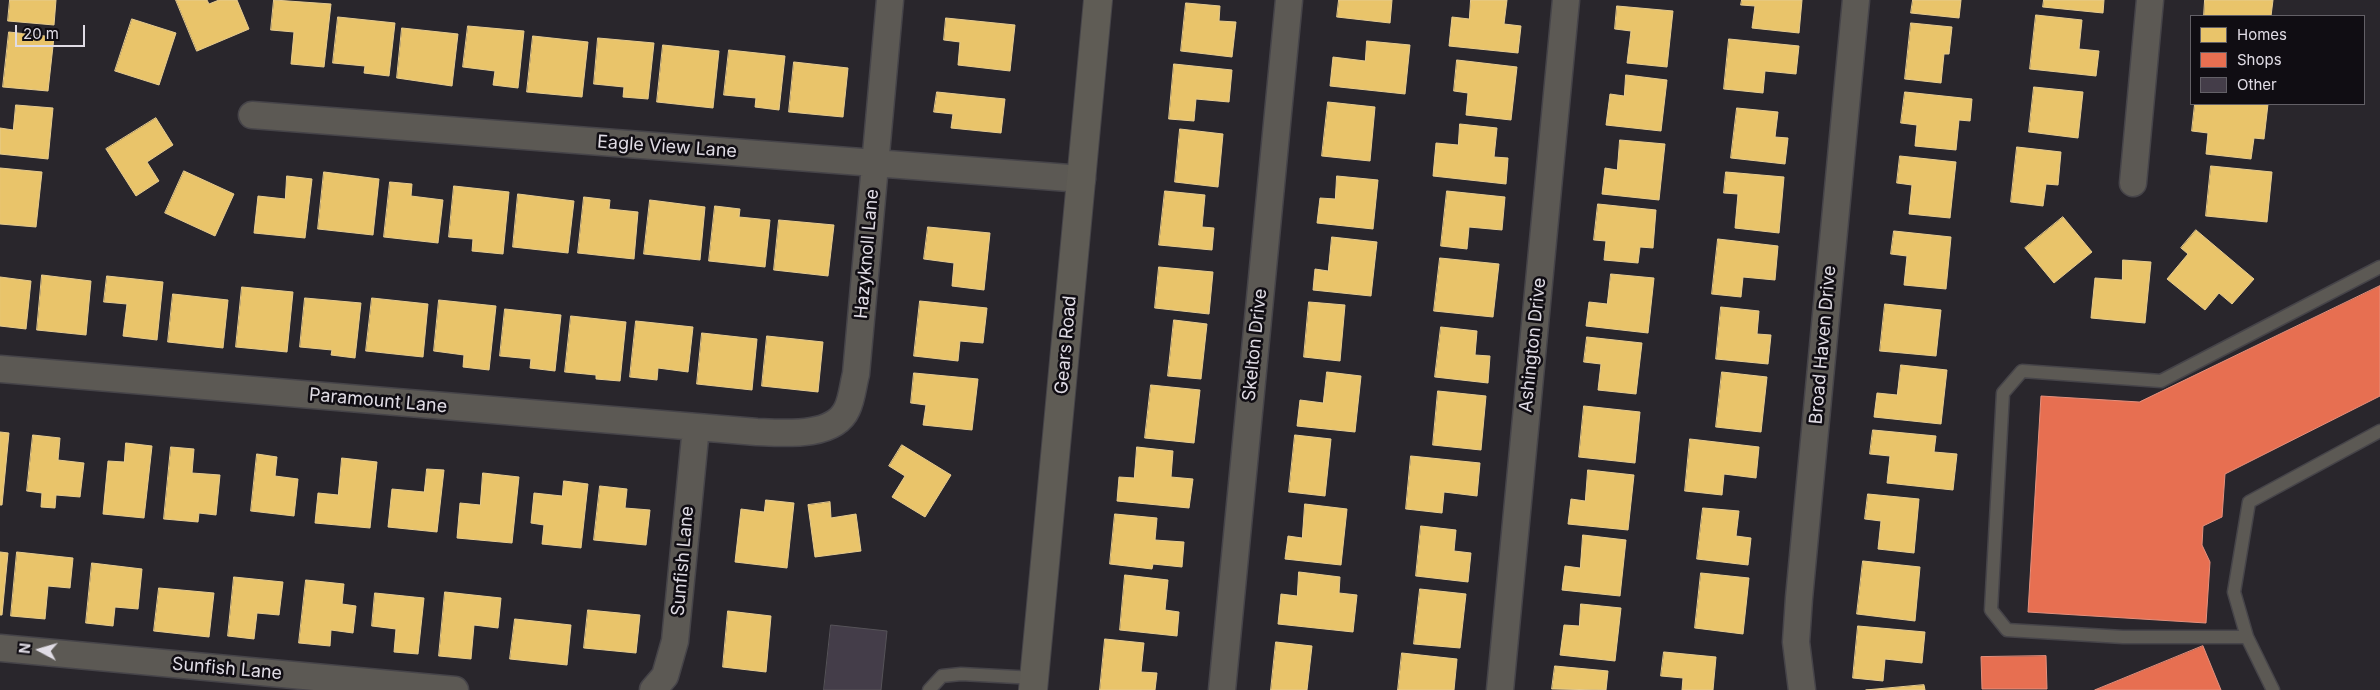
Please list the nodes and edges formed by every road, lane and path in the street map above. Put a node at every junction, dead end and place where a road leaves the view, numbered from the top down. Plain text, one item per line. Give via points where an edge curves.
1 (890, 0) edge
2 (1098, 0) edge
3 (1289, 0) edge
4 (1566, 0) edge
5 (1856, 0) edge
6 (2150, 0) edge
7 (252, 116) dead end
8 (876, 163) junction
9 (1082, 179) junction
10 (2133, 183) dead end
11 (2380, 267) edge
12 (0, 369) edge
13 (696, 427) junction
14 (2380, 431) edge
15 (757, 432) joint
16 (2246, 637) junction
17 (0, 648) edge
18 (1034, 684) edge
19 (455, 690) edge
20 (653, 690) edge
21 (929, 690) edge
22 (1222, 690) edge
23 (1500, 690) edge
24 (1802, 690) edge
25 (2273, 690) edge

1 - 8 street, Hazyknoll Lane
2 - 9 main road, Gears Road
3 - 22 street, Skelton Drive
4 - 23 street, Ashington Drive
5 - 24 street, Broad Haven Drive via 1799,598 1796,642
6 - 10 street
7 - 8 street, Eagle View Lane
8 - 9 street, Eagle View Lane
8 - 15 street, Hazyknoll Lane via 856,374 847,410 835,423 814,431 790,434
9 - 18 main road, Gears Road
11 - 16 lane via 2161,380 2022,371 2003,393 1991,610 2006,630 2123,637
12 - 13 street, Paramount Lane
13 - 15 street, Paramount Lane
13 - 20 street, Sunfish Lane via 675,641 665,676
14 - 16 lane via 2250,502 2234,592
16 - 25 lane
17 - 19 street, Sunfish Lane
18 - 21 lane via 962,674 942,676

